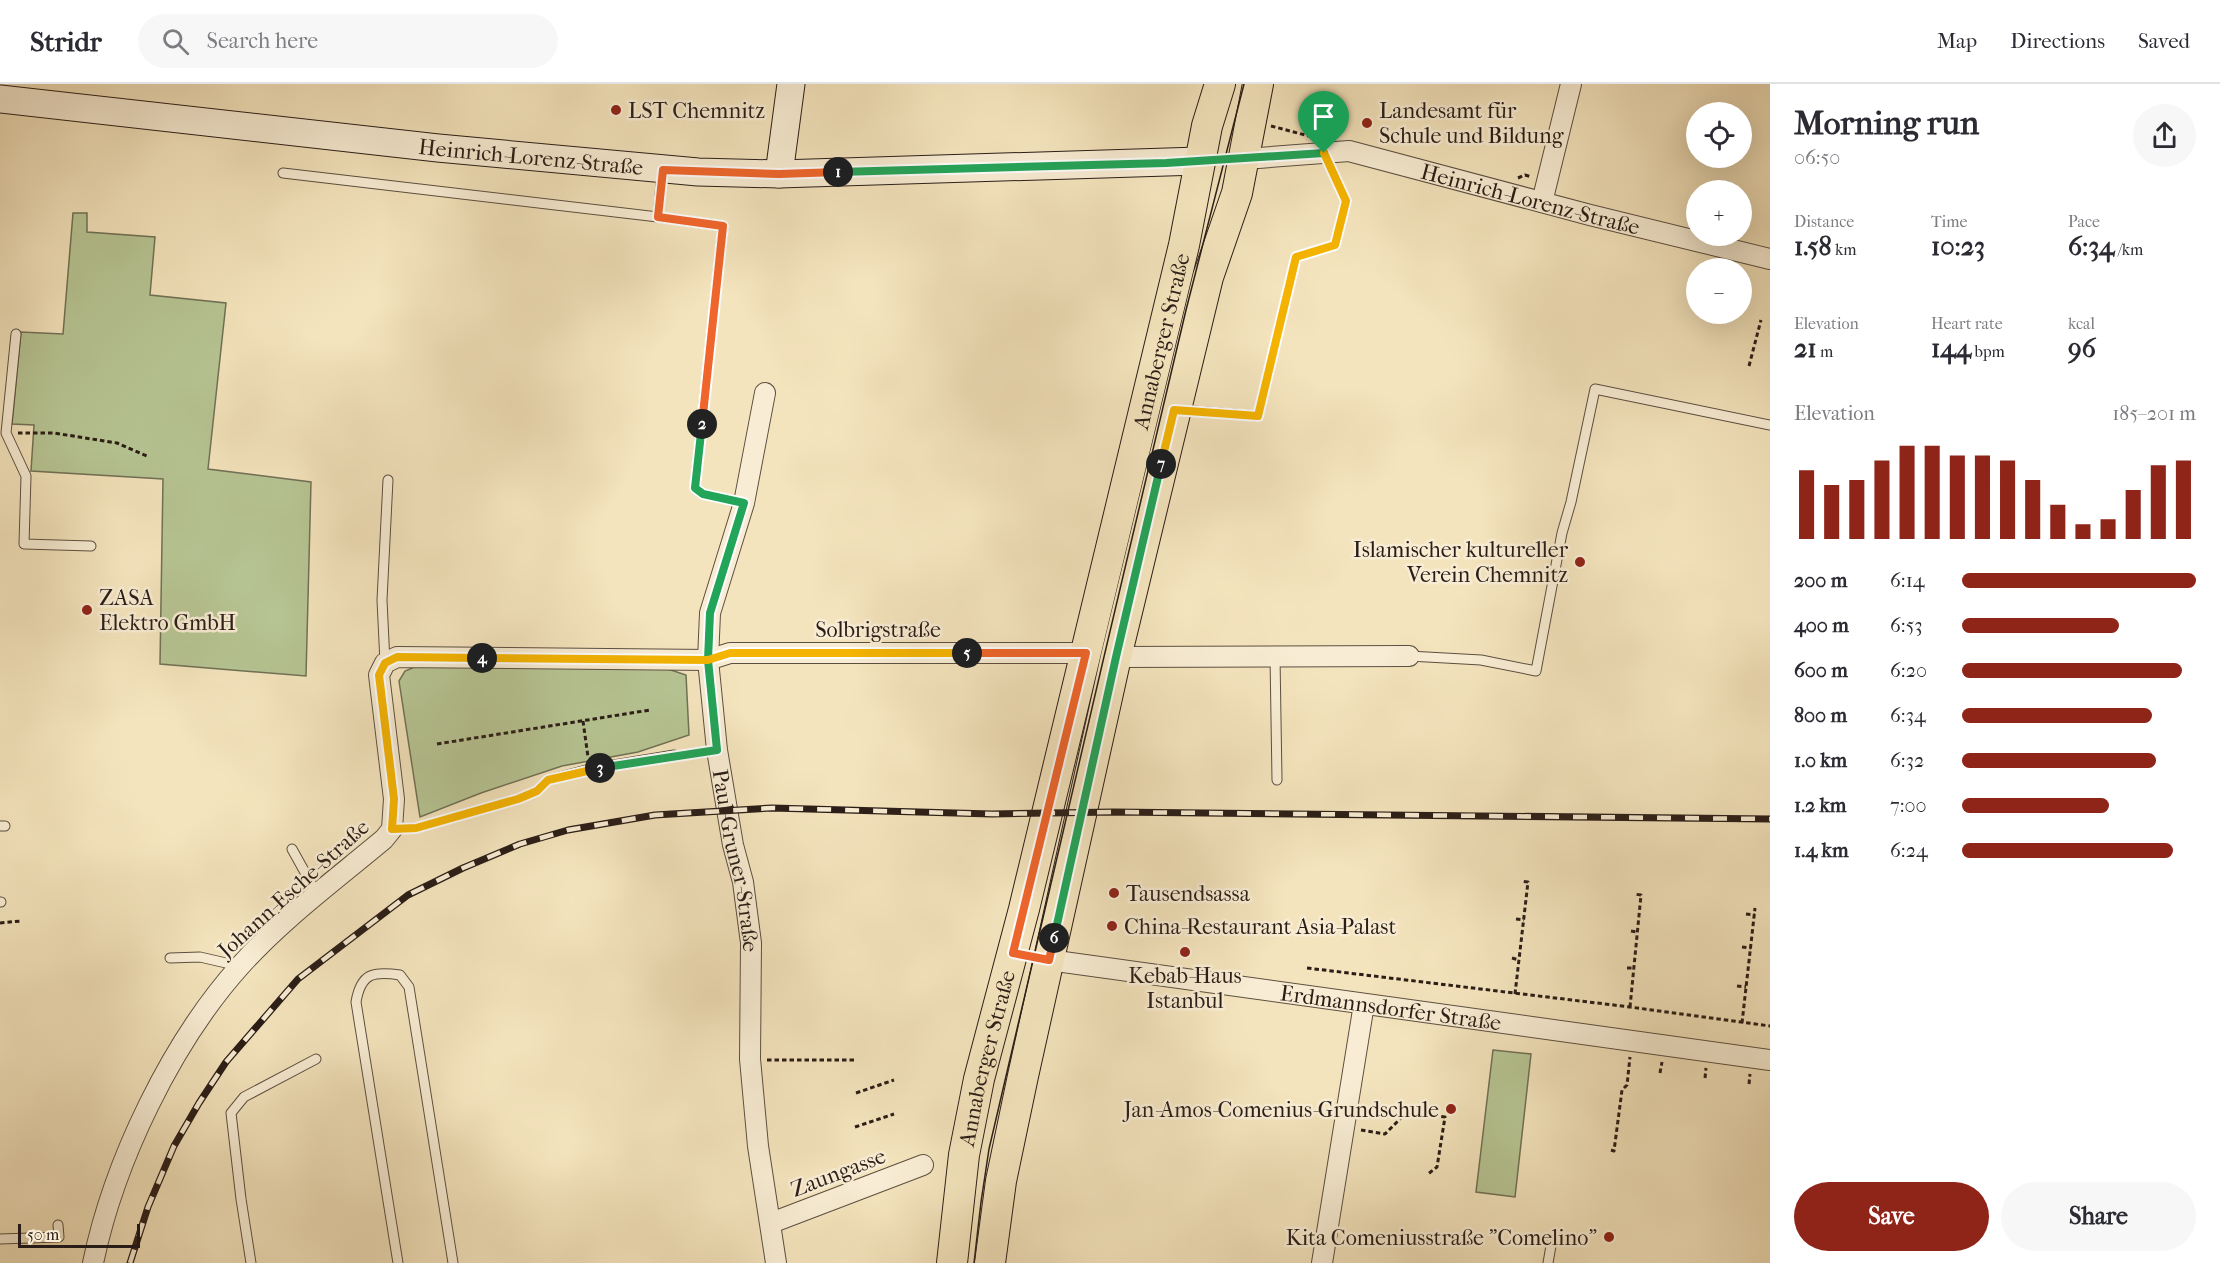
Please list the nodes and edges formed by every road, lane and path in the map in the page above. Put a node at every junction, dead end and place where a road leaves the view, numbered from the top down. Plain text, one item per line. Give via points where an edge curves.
1 (791, 84) edge
2 (1220, 84) edge
3 (1258, 84) edge
4 (1571, 84) edge
5 (0, 99) edge
6 (1324, 153) junction
7 (1245, 159) junction
8 (1199, 161) junction
9 (663, 170) junction
10 (283, 173) dead end
11 (779, 174) junction
12 (1542, 202) junction
13 (658, 217) junction
14 (1770, 259) edge
15 (1761, 320) dead end
16 (16, 334) dead end
17 (1749, 366) dead end
18 (765, 393) dead end
19 (1174, 410) junction
20 (1770, 425) edge
21 (3, 433) edge
22 (147, 456) dead end
23 (388, 480) dead end
24 (744, 503) junction
25 (91, 546) dead end
26 (1086, 653) junction
27 (1409, 656) joint
28 (1116, 657) junction
29 (1275, 657) junction
30 (708, 660) junction
31 (385, 663) junction
32 (650, 710) dead end
33 (583, 721) junction
34 (437, 744) dead end
35 (717, 750) junction
36 (674, 755) joint
37 (590, 769) junction
38 (1276, 780) dead end
39 (392, 829) junction
40 (292, 849) dead end
41 (1521, 881) dead end
42 (1634, 894) dead end
43 (318, 895) junction
44 (1755, 908) dead end
45 (1746, 914) dead end
46 (1755, 915) junction
47 (1516, 919) dead end
48 (1524, 920) junction
49 (21, 921) dead end
50 (0, 923) edge
51 (1631, 931) dead end
52 (1637, 932) junction
53 (1742, 946) dead end
54 (1751, 948) junction
55 (1013, 953) junction
56 (170, 958) dead end
57 (1512, 958) dead end
58 (1049, 960) junction
59 (1519, 960) junction
60 (240, 966) junction
61 (1627, 968) dead end
62 (1307, 969) dead end
63 (1634, 969) junction
64 (1737, 986) dead end
65 (1746, 987) junction
66 (1515, 994) junction
67 (1364, 1004) junction
68 (1630, 1007) junction
69 (1742, 1023) junction
70 (1770, 1026) edge
71 (1632, 1041) junction
72 (316, 1059) dead end
73 (750, 1059) junction
74 (856, 1060) dead end
75 (1770, 1060) edge
76 (1662, 1062) dead end
77 (1706, 1068) dead end
78 (1750, 1072) dead end
79 (1660, 1073) dead end
80 (1705, 1078) dead end
81 (894, 1080) dead end
82 (1749, 1084) dead end
83 (856, 1093) dead end
84 (894, 1114) dead end
85 (855, 1127) dead end
86 (1344, 1127) junction
87 (1611, 1150) dead end
88 (923, 1165) dead end
89 (1428, 1174) dead end
90 (771, 1223) junction
91 (58, 1225) dead end
92 (0, 1239) edge
93 (1552, 1240) dead end
94 (93, 1263) edge
95 (251, 1263) edge
96 (398, 1263) edge
97 (453, 1263) edge
98 (776, 1263) edge
99 (952, 1263) edge
100 (990, 1263) edge
101 (1322, 1263) edge
102 (1548, 1263) edge

1 - 11 street
2 - 8 main road, Annaberger Straße
3 - 7 main road, Annaberger Straße
4 - 12 street
5 - 9 street, Heinrich-Lorenz-Straße
6 - 7 street, Heinrich-Lorenz-Straße
6 - 12 street, Heinrich-Lorenz-Straße via 1348,151
6 - 19 lane via 1346,201 1338,234 1335,245 1296,257 1258,416
7 - 8 main road, Heinrich-Lorenz-Straße
7 - 19 main road, Annaberger Straße via 1208,277
8 - 11 street, Heinrich-Lorenz-Straße
8 - 26 main road, Annaberger Straße via 1184,245
9 - 11 street, Heinrich-Lorenz-Straße
9 - 13 lane
10 - 13 lane
12 - 14 street, Heinrich-Lorenz-Straße
13 - 24 lane via 723,226 695,488 703,494
15 - 17 path
16 - 21 lane
18 - 24 street, Paul-Gruner-Straße
19 - 28 main road, Annaberger Straße
20 - 27 lane via 1595,390 1536,671 1481,660
21 - 22 path via 54,432 117,442
21 - 25 lane via 26,476 24,544
23 - 31 lane via 382,600
24 - 30 street, Paul-Gruner-Straße via 710,613
26 - 30 street, Solbrigstraße via 730,653
26 - 55 main road, Annaberger Straße
27 - 29 street
28 - 29 street
28 - 58 main road, Annaberger Straße
29 - 38 lane
30 - 31 street via 397,657
30 - 35 street, Paul-Gruner-Straße
31 - 39 street, Johann-Esche-Straße via 379,675 394,799
32 - 33 path
33 - 34 path
33 - 37 path
35 - 36 path
35 - 73 street, Paul-Gruner-Straße via 751,943
36 - 37 lane
37 - 39 lane via 548,780 537,791 518,799 416,828
39 - 43 street, Johann-Esche-Straße
40 - 43 lane
41 - 48 path via 1528,882
42 - 52 path via 1641,895
43 - 60 street, Johann-Esche-Straße
44 - 46 path
45 - 46 path
46 - 54 path
47 - 48 path
48 - 59 path
49 - 50 path
51 - 52 path
52 - 63 path
53 - 54 path
54 - 65 path
55 - 58 main road, Erdmannsdorfer Straße
55 - 99 main road, Annaberger Straße via 972,1114 958,1193
56 - 60 lane via 200,957
57 - 59 path
58 - 67 street, Erdmannsdorfer Straße
58 - 100 main road, Annaberger Straße via 1001,1181
59 - 66 path
60 - 94 street, Johann-Esche-Straße via 192,1028 164,1075 113,1192
61 - 63 path
62 - 66 path
63 - 68 path
64 - 65 path
65 - 69 path
66 - 68 path
67 - 71 street, Erdmannsdorfer Straße
67 - 86 street
68 - 69 path
69 - 70 path
71 - 75 street, Erdmannsdorfer Straße
71 - 87 path via 1627,1085 1622,1090 1614,1151
72 - 95 lane via 244,1097 231,1113
73 - 74 path
73 - 90 street, Paul-Gruner-Straße via 758,1146
76 - 79 path
77 - 80 path
78 - 82 path
81 - 83 path
84 - 85 path
86 - 89 path via 1385,1134 1407,1112 1444,1117 1437,1167
86 - 101 street
88 - 90 street, Zaungasse
90 - 98 street, Paul-Gruner-Straße
91 - 92 lane via 59,1237
93 - 102 lane
96 - 97 lane via 356,1002 359,985 372,975 386,973 400,975 409,987

